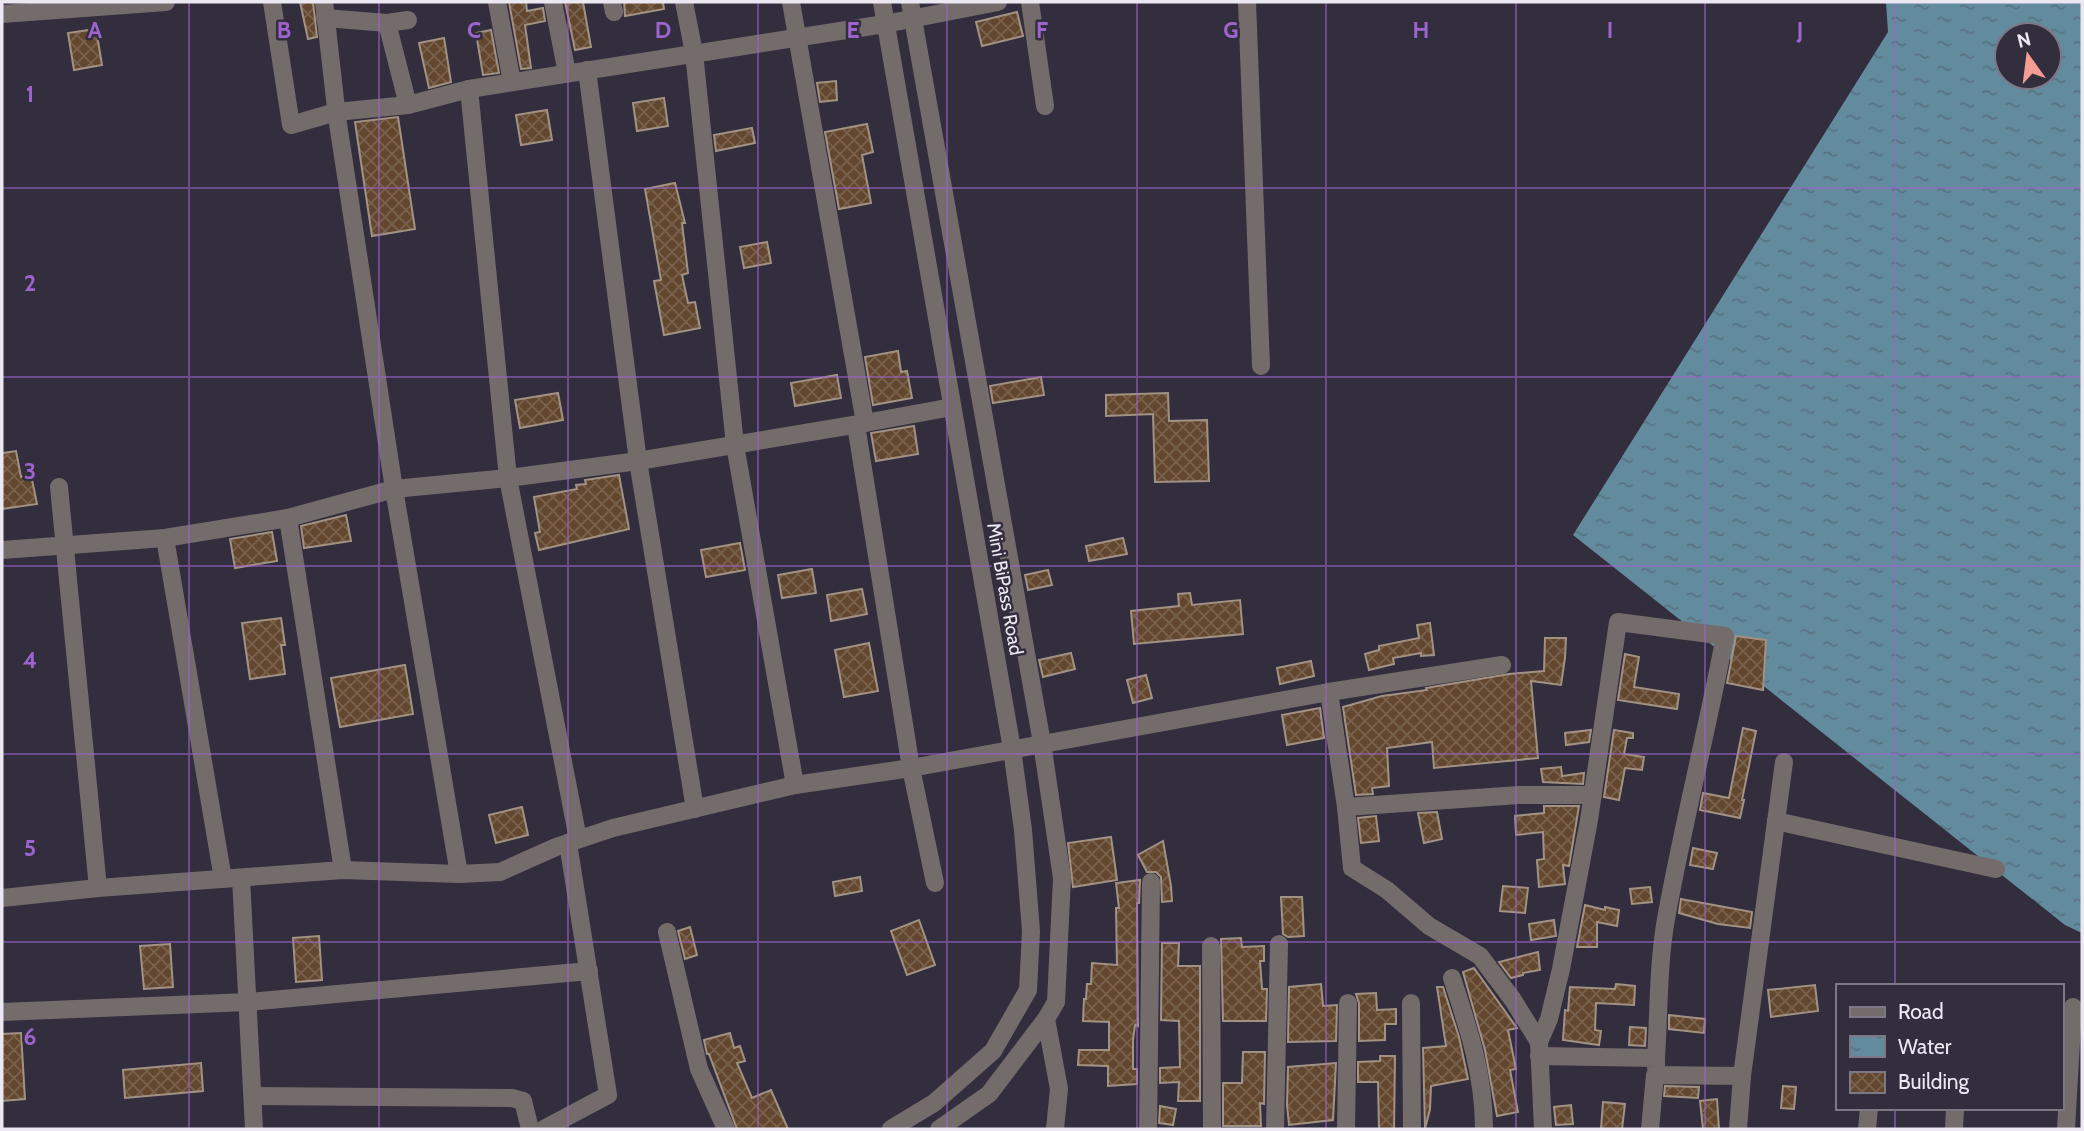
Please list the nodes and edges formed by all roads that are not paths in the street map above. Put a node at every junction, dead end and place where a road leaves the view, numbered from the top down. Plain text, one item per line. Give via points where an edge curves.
1 (166, 2) edge
2 (272, 2) edge
3 (497, 2) edge
4 (553, 2) edge
5 (684, 2) edge
6 (791, 2) edge
7 (882, 2) edge
8 (998, 2) edge
9 (1030, 2) edge
10 (1247, 2) edge
11 (324, 10) edge
12 (912, 10) edge
13 (2, 14) edge
14 (408, 20) dead end
15 (387, 23) junction
16 (885, 24) junction
17 (796, 37) junction
18 (694, 53) junction
19 (587, 70) junction
20 (567, 73) junction
21 (512, 82) junction
22 (470, 89) junction
23 (408, 105) junction
24 (1045, 106) dead end
25 (336, 112) junction
26 (1261, 366) dead end
27 (952, 407) junction
28 (861, 424) junction
29 (735, 445) junction
30 (638, 461) junction
31 (508, 478) junction
32 (59, 487) dead end
33 (394, 489) junction
34 (288, 518) junction
35 (165, 538) junction
36 (64, 546) junction
37 (2, 550) edge
38 (1502, 665) dead end
39 (1329, 692) junction
40 (1042, 743) junction
41 (1012, 749) junction
42 (1784, 762) dead end
43 (911, 768) junction
44 (795, 785) junction
45 (1593, 795) junction
46 (1346, 807) junction
47 (695, 809) junction
48 (1776, 821) junction
49 (573, 841) junction
50 (1996, 869) dead end
51 (343, 870) junction
52 (459, 874) junction
53 (232, 878) junction
54 (1151, 882) dead end
55 (935, 883) dead end
56 (98, 888) junction
57 (2, 898) edge
58 (667, 932) dead end
59 (1279, 944) dead end
60 (1211, 946) dead end
61 (589, 971) junction
62 (1452, 978) dead end
63 (248, 1002) junction
64 (1349, 1003) dead end
65 (1411, 1003) dead end
66 (2073, 1007) dead end
67 (2, 1012) edge
68 (1046, 1019) junction
69 (1539, 1049) junction
70 (1656, 1067) junction
71 (1742, 1076) junction
72 (254, 1096) junction
73 (1869, 1110) edge
74 (1955, 1110) edge
75 (254, 1129) edge
76 (530, 1129) edge
77 (544, 1129) edge
78 (726, 1129) edge
79 (891, 1129) edge
80 (939, 1129) edge
81 (1055, 1129) edge
82 (1148, 1129) edge
83 (1212, 1129) edge
84 (1275, 1129) edge
85 (1346, 1129) edge
86 (1412, 1129) edge
87 (1483, 1129) edge
88 (1543, 1129) edge
89 (1650, 1129) edge
90 (1738, 1129) edge
91 (1867, 1129) edge
92 (1954, 1129) edge
93 (2066, 1129) edge

1 - 13 street
2 - 25 street via 291,125
3 - 21 street
4 - 20 street
5 - 18 street
6 - 17 street
7 - 16 street, Mini BiPass Road
8 - 12 street
9 - 24 street
10 - 26 street
11 - 15 street
11 - 25 street
12 - 16 street
12 - 40 street
14 - 15 street
15 - 23 street
16 - 17 street
16 - 27 street, Mini BiPass Road
17 - 18 street
17 - 28 street
18 - 19 street
18 - 29 street
19 - 20 street
19 - 30 street
20 - 21 street
21 - 22 street
22 - 23 street
22 - 31 street
23 - 25 street
25 - 33 street
27 - 28 street
27 - 41 street, Mini BiPass Road
28 - 29 street
28 - 43 street
29 - 30 street
29 - 44 street
30 - 31 street
30 - 47 street
31 - 33 street
31 - 49 street
32 - 36 street
33 - 34 street
33 - 52 street
34 - 35 street
34 - 51 street
35 - 36 street
35 - 53 street
36 - 37 street
36 - 56 street
38 - 39 street
39 - 40 street
39 - 46 street
40 - 41 street
40 - 68 street via 1062,878 1056,1002
41 - 43 street
41 - 79 street, Mini BiPass Road via 1031,931 1028,990 993,1051 934,1103
42 - 48 street
43 - 44 street
43 - 55 street
44 - 47 street
45 - 46 street via 1520,795
45 - 69 street via 1561,969
45 - 70 street via 1618,622 1726,636 1665,921
46 - 69 street via 1352,868 1429,926 1480,956 1513,1000
47 - 49 street
48 - 50 street
48 - 71 street
49 - 52 street via 500,872
49 - 61 street
51 - 52 street
51 - 53 street
53 - 56 street
53 - 63 street
54 - 82 street
56 - 57 street
58 - 78 street via 699,1069
59 - 84 street
60 - 83 street
61 - 63 street
61 - 77 street via 608,1095
62 - 87 street via 1473,1042 1484,1097
63 - 67 street
63 - 72 street
64 - 85 street
65 - 86 street
66 - 93 street
68 - 80 street via 989,1094
68 - 81 street via 1059,1089
69 - 70 street
69 - 88 street
70 - 71 street
70 - 89 street
71 - 90 street
72 - 75 street
72 - 76 street via 512,1098 523,1101
73 - 91 street
74 - 92 street

